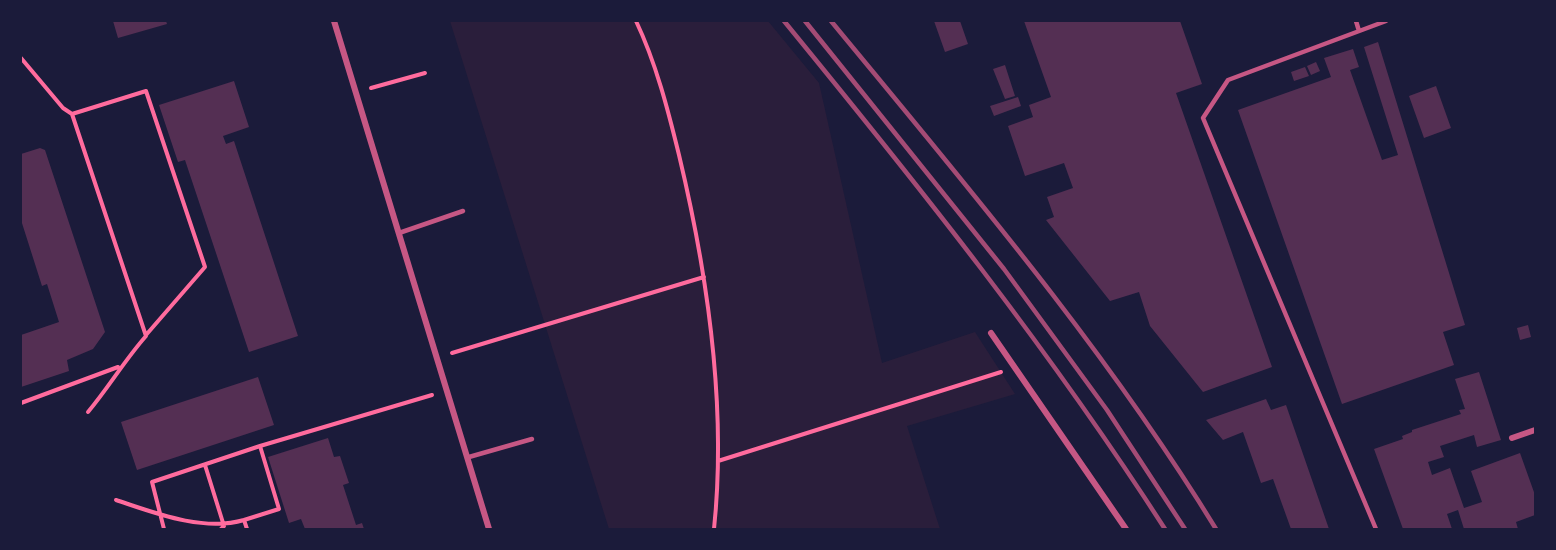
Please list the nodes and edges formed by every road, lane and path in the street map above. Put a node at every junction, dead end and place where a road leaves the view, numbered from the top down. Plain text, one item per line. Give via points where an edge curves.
1 (334, 21) edge
2 (636, 21) edge
3 (1356, 21) edge
4 (1386, 21) edge
5 (1359, 31) junction
6 (21, 58) edge
7 (425, 73) dead end
8 (356, 93) junction
9 (72, 114) junction
10 (463, 211) dead end
11 (399, 232) junction
12 (704, 276) junction
13 (992, 333) dead end
14 (146, 336) junction
15 (438, 357) junction
16 (119, 366) junction
17 (1015, 367) junction
18 (448, 390) junction
19 (21, 403) edge
20 (88, 412) dead end
21 (1535, 430) edge
22 (1512, 438) dead end
23 (532, 439) dead end
24 (260, 446) junction
25 (469, 457) junction
26 (718, 461) junction
27 (205, 465) junction
28 (116, 500) dead end
29 (160, 515) junction
30 (244, 520) junction
31 (222, 528) edge
32 (164, 529) edge
33 (247, 529) edge
34 (489, 529) edge
35 (714, 529) edge
36 (1126, 529) edge
37 (1376, 529) edge

1 - 8 street
2 - 12 path via 667,108
3 - 5 lane
4 - 5 lane
5 - 37 lane via 1228,80 1203,118
6 - 9 path
7 - 8 path
8 - 11 street
9 - 14 path
9 - 14 path via 146,91 206,267
10 - 11 lane
11 - 15 street
12 - 15 path
12 - 26 path via 716,381
13 - 17 street
14 - 16 path
15 - 18 street
16 - 19 path
16 - 20 path via 111,385
17 - 26 path
17 - 36 street
18 - 24 path
18 - 25 street
21 - 22 street
23 - 25 lane
24 - 27 path
24 - 30 path via 279,509
25 - 34 street
26 - 35 path
27 - 29 path via 153,482
27 - 31 path
28 - 29 path
29 - 31 path
29 - 32 path
30 - 31 path
30 - 33 path

